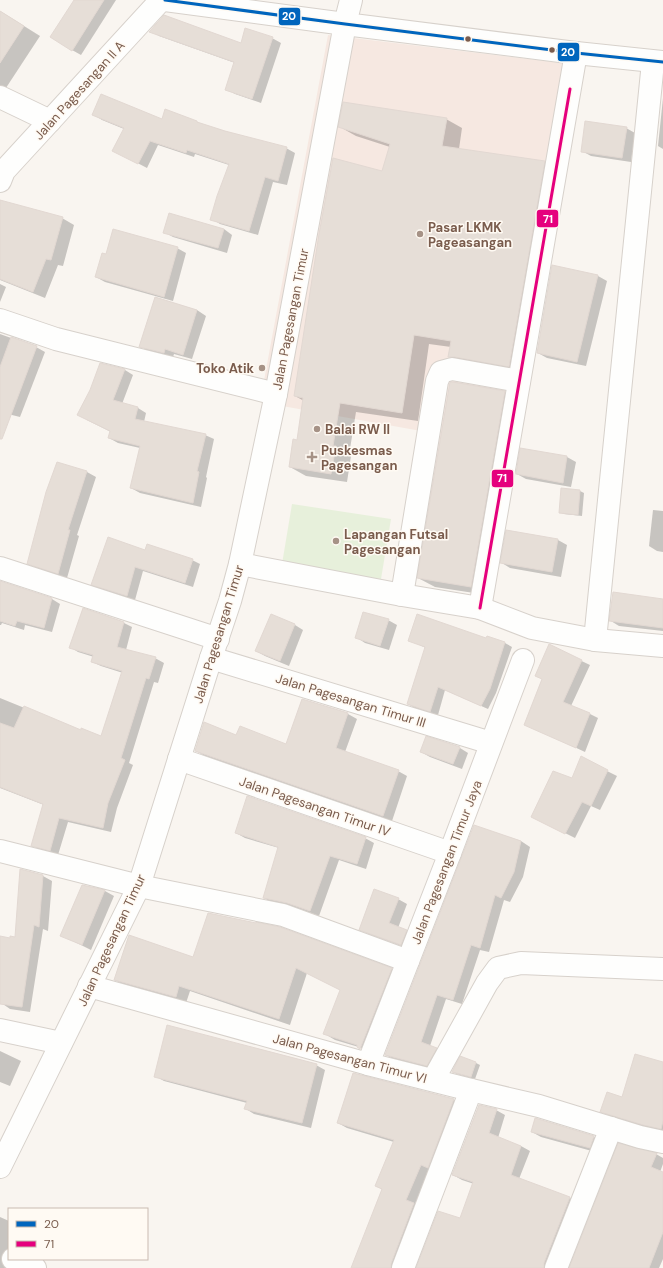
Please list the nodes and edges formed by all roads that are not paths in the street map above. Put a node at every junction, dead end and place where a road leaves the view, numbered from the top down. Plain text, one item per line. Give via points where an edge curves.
1 (161, 0) edge
2 (165, 0) edge
3 (351, 0) edge
4 (345, 24) junction
5 (576, 53) junction
6 (658, 62) edge
7 (0, 97) edge
8 (50, 121) junction
9 (0, 181) edge
10 (0, 320) edge
11 (519, 381) junction
12 (276, 394) junction
13 (240, 564) junction
14 (0, 568) edge
15 (402, 595) junction
16 (480, 608) junction
17 (594, 640) junction
18 (663, 646) edge
19 (214, 648) junction
20 (523, 660) dead end
21 (491, 743) junction
22 (179, 759) junction
23 (0, 851) edge
24 (450, 853) junction
25 (139, 886) junction
26 (408, 961) junction
27 (663, 969) edge
28 (89, 986) junction
29 (0, 1030) edge
30 (61, 1043) junction
31 (368, 1064) junction
32 (433, 1080) junction
33 (471, 1090) junction
34 (611, 1128) junction
35 (663, 1142) edge
36 (0, 1167) edge
37 (15, 1260) edge
38 (35, 1268) edge
39 (403, 1268) edge
40 (556, 1268) edge

1 - 8 street, Jalan Pagesangan II A
2 - 4 street
3 - 4 street, Jalan Pagesangan Timur
4 - 5 street
4 - 12 street, Jalan Pagesangan Timur
5 - 6 street
5 - 11 street
6 - 17 street
7 - 8 street
8 - 9 street, Jalan Pagesangan II A via 4,171
10 - 12 street via 56,339
11 - 15 street via 452,369 441,372 436,381
11 - 16 street
12 - 13 street, Jalan Pagesangan Timur
13 - 15 street
13 - 19 street, Jalan Pagesangan Timur
14 - 19 street, Jalan Pagesangan Timur III
15 - 16 street
16 - 17 street via 532,628
17 - 18 street
19 - 21 street, Jalan Pagesangan Timur III
19 - 22 street, Jalan Pagesangan Timur
20 - 21 street, Jalan Pagesangan Timur Jaya
21 - 24 street, Jalan Pagesangan Timur Jaya
22 - 24 street, Jalan Pagesangan Timur IV
22 - 25 street, Jalan Pagesangan Timur
23 - 25 street
24 - 26 street, Jalan Pagesangan Timur Jaya
25 - 26 street via 283,915
25 - 28 street, Jalan Pagesangan Timur
26 - 31 street, Jalan Pagesangan Timur Jaya
27 - 32 street via 521,963 498,968
28 - 30 street, Jalan Pagesangan Timur
28 - 31 street, Jalan Pagesangan Timur VI
29 - 30 street
30 - 36 street, Jalan Pagesangan Timur
31 - 32 street, Jalan Pagesangan Timur VI
32 - 33 street, Jalan Pagesangan Timur VI
33 - 34 street, Jalan Pagesangan Timur VI via 539,1106
33 - 39 street
34 - 35 street, Jalan Pagesangan Timur VI
34 - 40 street
37 - 38 street

